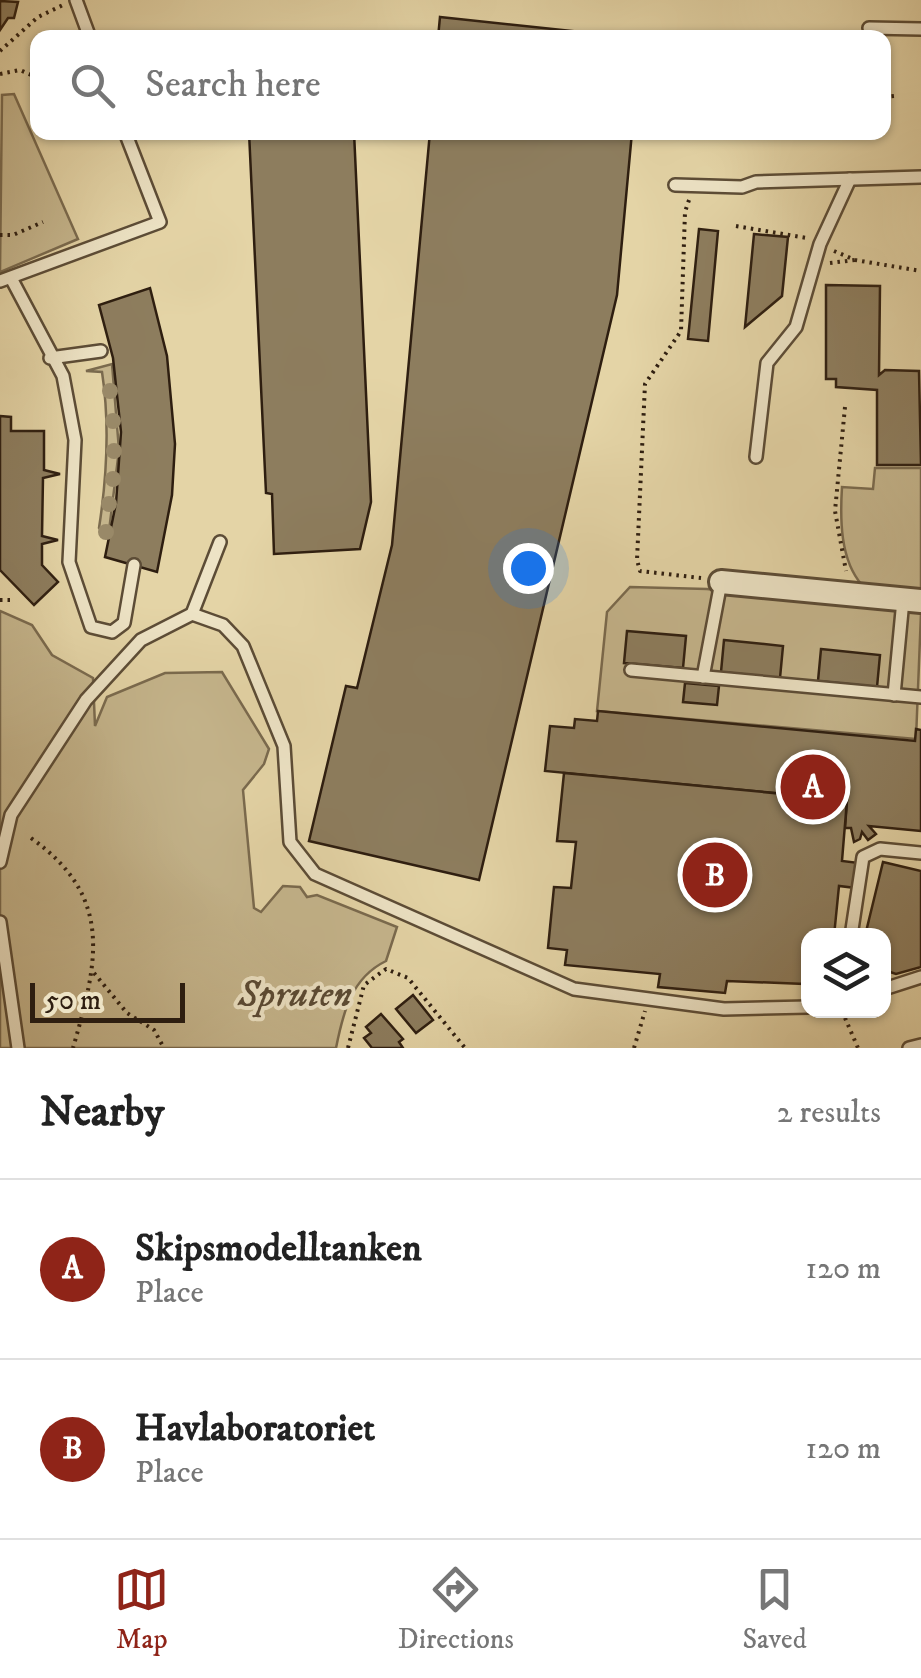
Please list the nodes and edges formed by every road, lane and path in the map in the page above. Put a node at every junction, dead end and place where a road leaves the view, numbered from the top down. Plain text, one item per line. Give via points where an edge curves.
1 (73, 0) edge
2 (869, 28) dead end
3 (921, 28) edge
4 (86, 30) edge
5 (0, 51) edge
6 (0, 74) edge
7 (30, 74) edge
8 (891, 96) edge
9 (894, 96) dead end
10 (128, 140) edge
11 (921, 176) edge
12 (850, 179) junction
13 (676, 185) dead end
14 (695, 186) junction
15 (43, 222) dead end
16 (0, 235) edge
17 (855, 260) dead end
18 (813, 263) junction
19 (6, 280) edge
20 (101, 351) dead end
21 (50, 358) junction
22 (845, 407) dead end
23 (756, 458) dead end
24 (220, 542) dead end
25 (134, 565) dead end
26 (720, 582) junction
27 (857, 594) junction
28 (0, 600) edge
29 (10, 600) dead end
30 (912, 600) edge
31 (192, 614) junction
32 (631, 670) dead end
33 (703, 677) junction
34 (894, 694) junction
35 (921, 697) edge
36 (31, 838) dead end
37 (921, 853) edge
38 (0, 862) edge
39 (0, 922) edge
40 (852, 928) edge
41 (93, 972) junction
42 (921, 977) edge
43 (891, 987) edge
44 (648, 997) junction
45 (801, 1007) edge
46 (845, 1018) edge
47 (921, 1045) edge
48 (18, 1048) edge
49 (73, 1048) edge
50 (164, 1048) edge
51 (348, 1048) edge
52 (466, 1048) edge
53 (634, 1048) edge
54 (858, 1048) edge
55 (910, 1048) edge

1 - 4 lane
1 - 5 path via 38,17
2 - 3 lane
6 - 7 path
8 - 9 path
10 - 19 lane via 160,222
11 - 12 lane
12 - 14 lane
12 - 18 lane
13 - 14 lane
14 - 26 path via 684,212 681,331 645,384 637,560 640,571
15 - 16 path
17 - 18 path
18 - 23 lane via 796,327 767,363
19 - 21 lane
20 - 21 lane
21 - 25 lane via 62,376 76,440 70,562 91,626 102,632 124,623
22 - 27 path via 834,511 839,548
24 - 31 lane
26 - 27 street
26 - 33 lane
27 - 30 street
28 - 29 path
30 - 34 lane
31 - 38 lane via 140,640 86,700 11,814
31 - 44 lane via 224,625 243,646 284,746 288,834 308,870 563,985
32 - 33 lane
33 - 34 lane
34 - 35 lane
36 - 41 path via 78,883 94,928
37 - 40 lane via 880,849 863,857
39 - 48 lane
41 - 49 path
41 - 50 path
42 - 43 lane
44 - 45 lane via 724,1010
44 - 53 path
46 - 54 path
47 - 55 lane
51 - 52 path via 364,985 386,969 408,978

